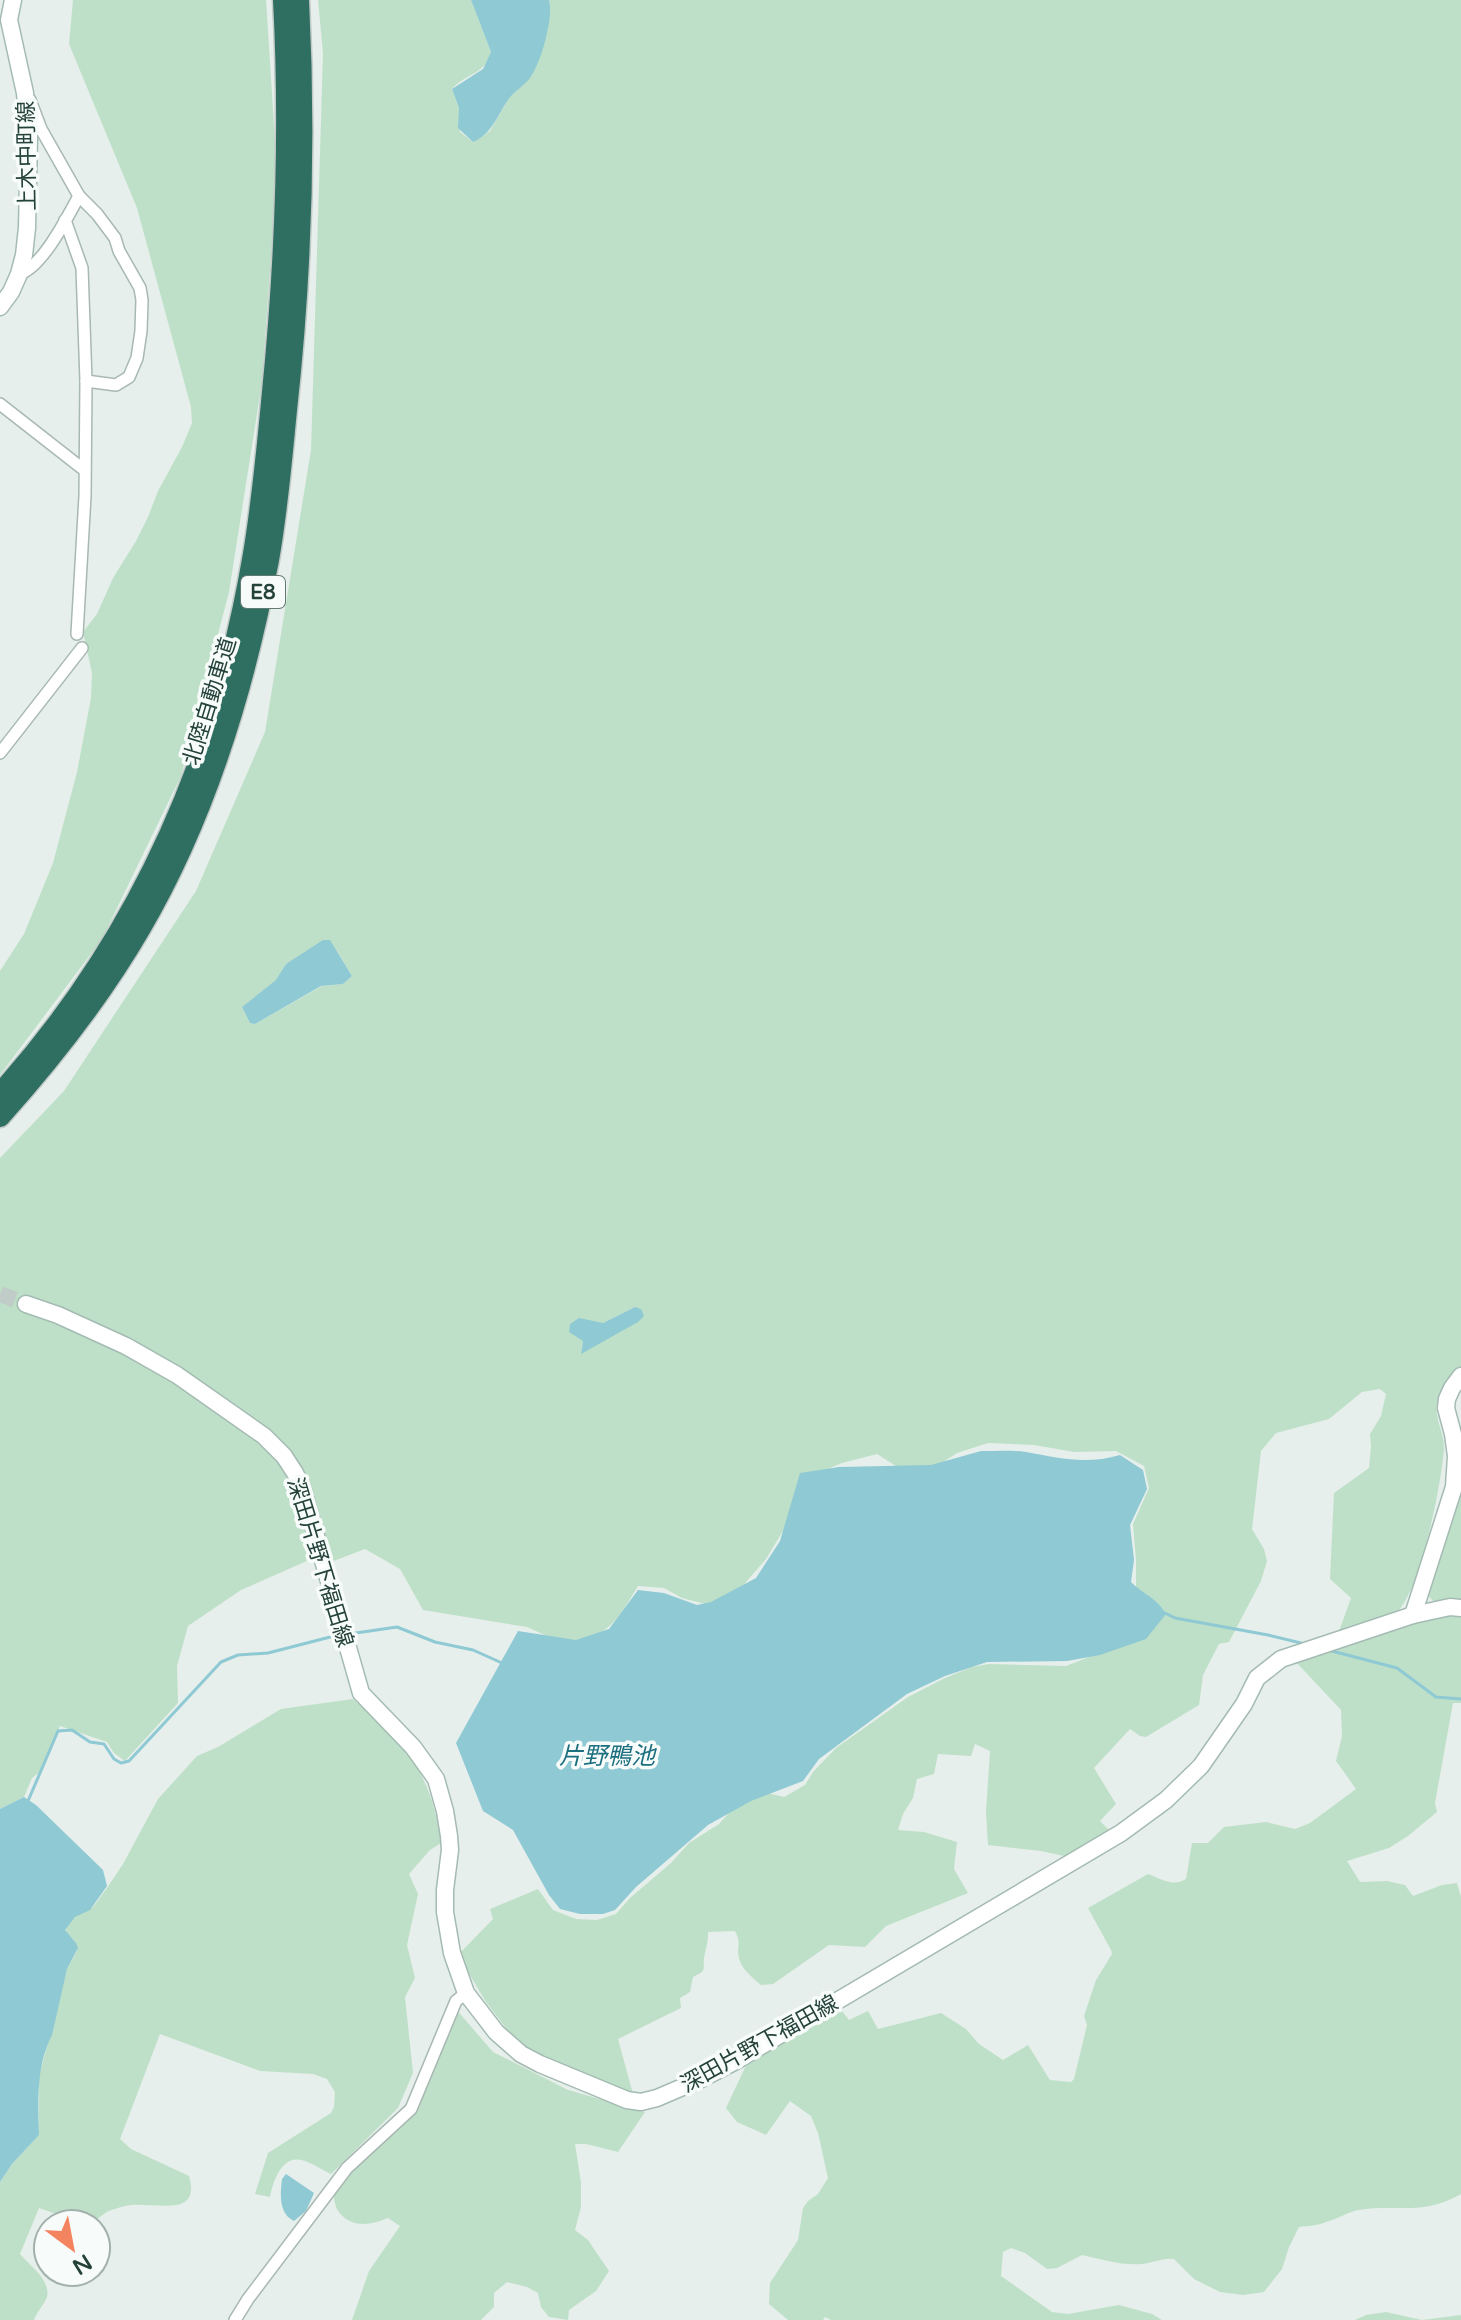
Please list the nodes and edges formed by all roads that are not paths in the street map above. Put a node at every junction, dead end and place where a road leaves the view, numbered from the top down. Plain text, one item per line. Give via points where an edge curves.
1 (13, 0) edge
2 (283, 0) edge
3 (299, 0) edge
4 (35, 132) junction
5 (79, 196) junction
6 (65, 220) junction
7 (19, 274) junction
8 (0, 307) edge
9 (86, 381) junction
10 (0, 404) edge
11 (83, 469) junction
12 (77, 634) dead end
13 (82, 648) dead end
14 (0, 753) edge
15 (0, 1093) edge
16 (0, 1117) edge
17 (26, 1304) tunnel mouth
18 (1461, 1376) edge
19 (1461, 1608) edge
20 (1413, 1615) junction
21 (466, 1993) junction
22 (235, 2320) edge

1 - 4 main road, 上木中町線 via 9,20
2 - 15 highway, 北陸自動車道 / E8 via 285,193 276,351 260,509 229,667 196,771 153,871 71,1006
3 - 16 highway, 北陸自動車道 / E8 via 301,192 292,363 270,556 231,722 168,877 141,928 83,1017
4 - 5 street
4 - 7 main road, 上木中町線
5 - 6 street
5 - 9 street via 115,238 142,300 137,358 129,377 116,385
6 - 7 street via 41,257
6 - 9 street via 82,268
7 - 8 main road, 上木中町線
9 - 11 street
10 - 11 street
11 - 12 street
13 - 14 street
17 - 21 main road, 深田片野下福田線 via 126,1346 177,1375 264,1436 290,1464 302,1487 361,1693 436,1779 450,1850 447,1933
18 - 20 main road via 1446,1408 1456,1456 1454,1487
19 - 20 main road, 深田片野下福田線
20 - 21 main road, 深田片野下福田線 via 1281,1659 1257,1678 1201,1766 1121,1833 734,2062 657,2098 627,2100 530,2059 496,2032
21 - 22 street via 456,2001 411,2109 347,2168

